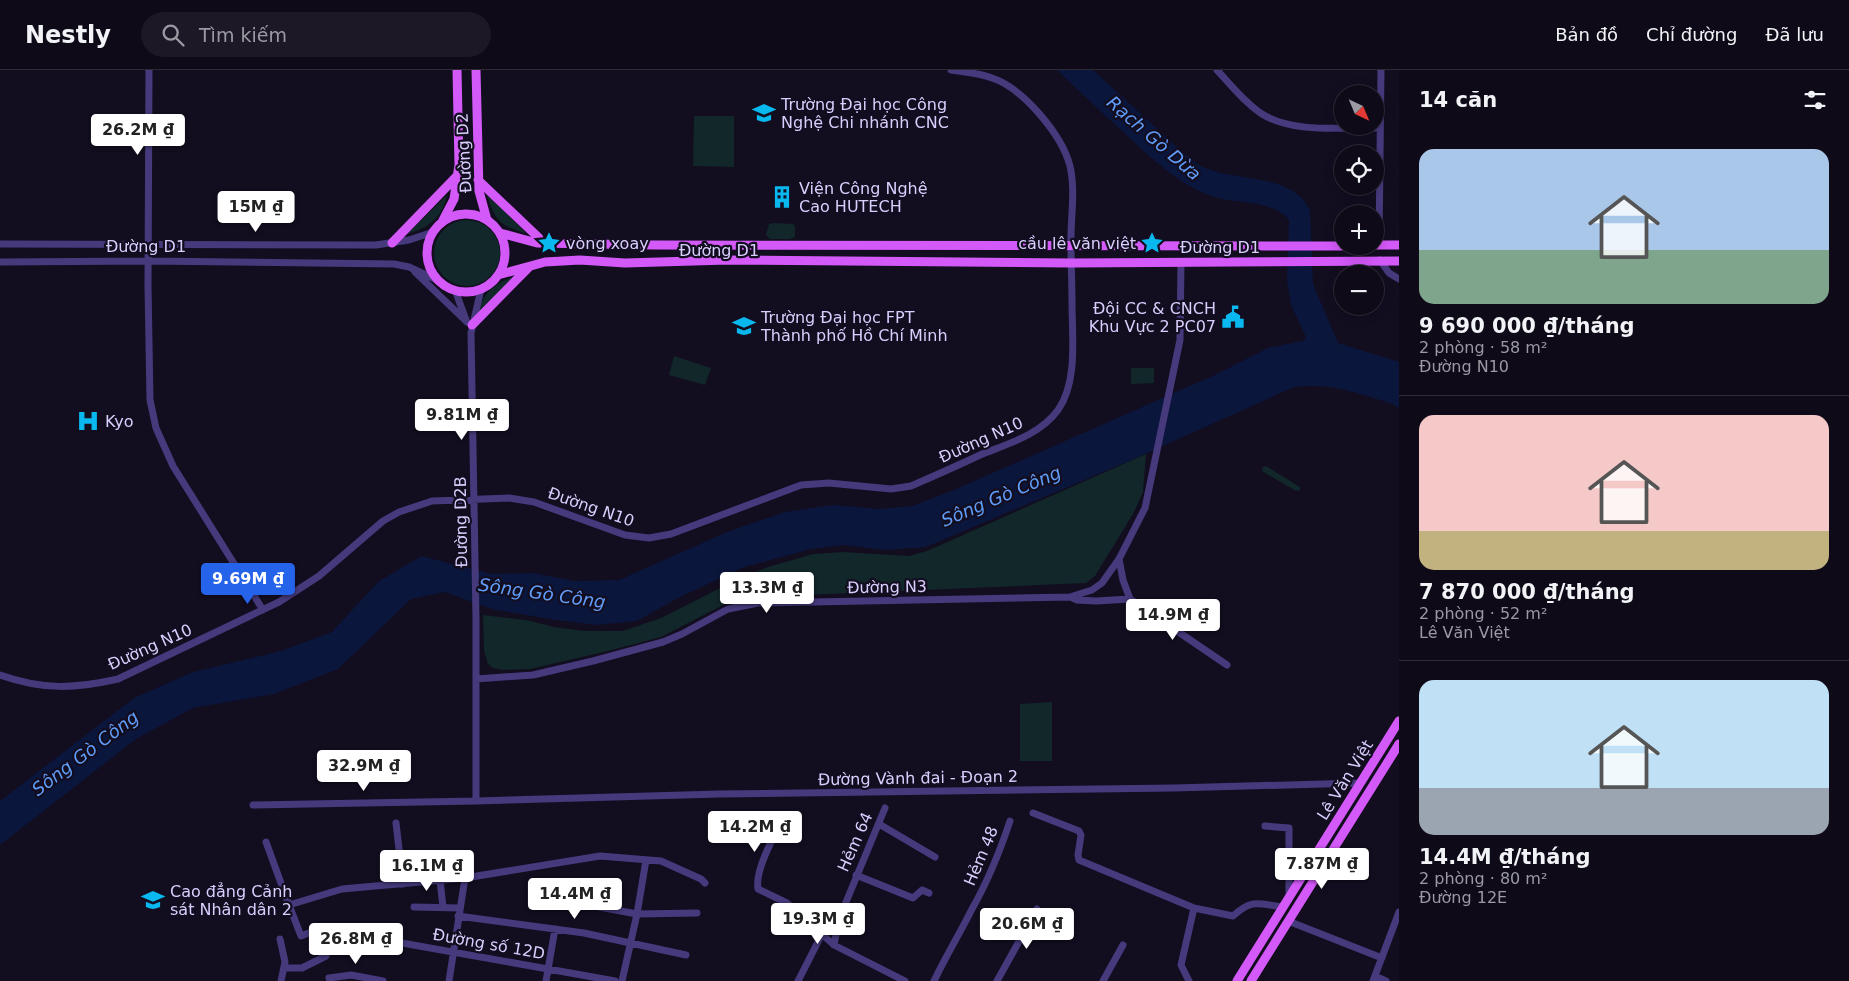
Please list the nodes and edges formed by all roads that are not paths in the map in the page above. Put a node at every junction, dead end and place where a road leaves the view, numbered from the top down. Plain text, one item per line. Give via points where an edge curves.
1 (149, 70) edge
2 (452, 70) edge
3 (458, 70) edge
4 (476, 70) edge
5 (482, 70) edge
6 (951, 70) edge
7 (1217, 70) edge
8 (1381, 70) edge
9 (477, 84) junction
10 (1381, 85) edge
11 (1334, 127) edge
12 (1380, 135) edge
13 (458, 137) junction
14 (458, 175) junction
15 (478, 180) junction
16 (1378, 205) edge
17 (487, 220) junction
18 (442, 222) junction
19 (433, 232) junction
20 (500, 233) junction
21 (544, 239) junction
22 (528, 240) junction
23 (148, 243) junction
24 (392, 243) junction
25 (0, 244) edge
26 (1334, 244) edge
27 (654, 245) junction
28 (1070, 245) junction
29 (1384, 245) edge
30 (1399, 245) edge
31 (843, 246) junction
32 (843, 260) junction
33 (1380, 260) junction
34 (148, 261) junction
35 (1399, 261) edge
36 (0, 262) edge
37 (1181, 262) junction
38 (1071, 263) junction
39 (531, 265) junction
40 (409, 267) junction
41 (498, 275) junction
42 (1399, 279) edge
43 (439, 281) junction
44 (481, 289) junction
45 (455, 290) junction
46 (470, 327) junction
47 (474, 500) junction
48 (1119, 559) junction
49 (1070, 597) junction
50 (1130, 599) junction
51 (263, 610) junction
52 (1227, 665) dead end
53 (0, 674) edge
54 (476, 679) junction
55 (1399, 721) edge
56 (1399, 744) edge
57 (1360, 783) junction
58 (476, 801) junction
59 (253, 805) dead end
60 (885, 808) dead end
61 (1033, 813) dead end
62 (1010, 820) dead end
63 (396, 823) dead end
64 (781, 824) dead end
65 (879, 824) junction
66 (1265, 826) dead end
67 (266, 842) dead end
68 (935, 857) dead end
69 (646, 860) junction
70 (856, 875) junction
71 (465, 878) junction
72 (440, 880) junction
73 (705, 883) dead end
74 (403, 884) junction
75 (929, 893) dead end
76 (1289, 897) junction
77 (290, 906) junction
78 (414, 906) dead end
79 (594, 906) dead end
80 (443, 907) junction
81 (1283, 907) junction
82 (1194, 908) junction
83 (459, 912) junction
84 (1399, 912) edge
85 (696, 913) dead end
86 (637, 914) junction
87 (1288, 922) junction
88 (1059, 928) dead end
89 (555, 929) junction
90 (314, 931) dead end
91 (822, 934) junction
92 (357, 935) dead end
93 (280, 939) dead end
94 (631, 942) junction
95 (1123, 944) dead end
96 (834, 945) junction
97 (453, 952) junction
98 (686, 955) dead end
99 (326, 956) dead end
100 (1382, 958) junction
101 (285, 968) junction
102 (549, 969) junction
103 (329, 978) dead end
104 (891, 978) edge
105 (1374, 979) edge
106 (281, 981) edge
107 (383, 981) edge
108 (448, 981) edge
109 (546, 981) edge
110 (615, 981) edge
111 (622, 981) edge
112 (798, 981) edge
113 (906, 981) edge
114 (934, 981) edge
115 (997, 981) edge
116 (1103, 981) edge
117 (1189, 981) edge
118 (1237, 981) edge
119 (1251, 981) edge
120 (1386, 981) edge

1 - 23 street
2 - 13 main road, Đường D2 via 453,129
3 - 13 main road, Đường D2
4 - 9 main road, Đường D2
5 - 9 main road, Đường D2
6 - 28 street, Đường N10 via 992,78 1007,85 1053,131 1061,144 1072,180
7 - 11 street via 1250,104 1272,120 1290,126
8 - 10 street
9 - 15 main road, Đường D2
12 - 16 street
13 - 14 main road, Đường D2
14 - 18 main road, Đường D2 via 454,199
14 - 24 main road
15 - 17 main road, Đường D2
15 - 21 main road
17 - 18 main road via 464,214
17 - 20 main road
18 - 19 main road
19 - 24 street, Đường D1
19 - 43 main road via 427,252 428,263
20 - 22 main road, Đường D1
20 - 41 main road via 505,254
21 - 22 main road, Đường D1
21 - 27 main road, Đường D1 via 646,240
22 - 27 main road, Đường D1 via 537,243
23 - 24 street, Đường D1
23 - 25 street, Đường D1
23 - 34 street
26 - 28 main road, Đường D1
27 - 31 main road, Đường D1
28 - 31 main road, Đường D1
28 - 38 street, Đường N10
29 - 30 main road
31 - 32 main road
32 - 38 main road, Đường D1
32 - 39 main road, Đường D1 via 625,263 580,260
33 - 35 main road, Đường D1
33 - 37 main road, Đường D1
33 - 42 street via 1389,273
34 - 36 street, Đường D1
34 - 40 street, Đường D1 via 376,263
34 - 51 street via 150,400 156,428 173,466
37 - 38 main road, Đường D1
37 - 48 street, Đường N3 via 1180,340 1156,458 1145,508
38 - 47 street, Đường N10 via 1072,372 1066,398 1058,410 1030,434 911,486 891,489 829,483 802,484 671,534 649,538 624,535 521,499
39 - 41 main road, Đường D1
39 - 46 main road
40 - 43 street, Đường D1
40 - 46 street
41 - 44 main road
43 - 45 main road
44 - 45 main road
44 - 46 street, Đường D2B
45 - 46 street, Đường D2B
46 - 47 street, Đường D2B
47 - 51 street, Đường N10 via 432,501 399,512 383,521 319,576
47 - 54 street, Đường D2B
48 - 49 street, Đường N3 via 1102,583
48 - 50 street
49 - 50 street, Đường N3 via 1096,601
49 - 54 street, Đường N3 via 758,603 728,609 682,634 645,647 533,675
50 - 52 street
51 - 53 street, Đường N10 via 118,679 68,687 22,682
54 - 58 street, Đường D2B
55 - 57 main road, Lê Văn Việt
56 - 87 main road, Lê Văn Việt
57 - 58 street, Đường Vành đai - Đoạn 2
57 - 76 main road, Lê Văn Việt
58 - 59 street, Đường Vành đai - Đoạn 2
60 - 65 street, Hẻm 64
61 - 82 street via 1079,831 1079,860
62 - 114 street, Hẻm 48 via 991,871
63 - 74 street
64 - 91 street via 759,872 758,889 787,902
65 - 68 street
65 - 70 street, Hẻm 64
66 - 76 street via 1289,828
67 - 77 street
69 - 71 street via 600,856
69 - 73 street via 661,861
69 - 86 street
70 - 75 street via 913,898 922,890
70 - 96 street, Hẻm 64 via 838,919
71 - 72 street
71 - 83 street
72 - 74 street
72 - 80 street
74 - 77 street via 342,889
76 - 81 main road, Lê Văn Việt
77 - 90 street via 301,936
78 - 80 street
79 - 86 street
80 - 83 street
81 - 82 street via 1256,903 1244,906 1233,916
81 - 118 main road, Lê Văn Việt
82 - 117 street via 1182,965
83 - 89 street
83 - 97 street
84 - 100 street
85 - 86 street
86 - 94 street
87 - 100 street
87 - 119 main road, Lê Văn Việt
88 - 115 street via 1036,911
89 - 94 street
89 - 102 street
91 - 96 street
91 - 112 street
92 - 97 street, Đường số 12D
93 - 101 street
94 - 98 street
94 - 111 street
95 - 116 street
96 - 104 street
97 - 102 street, Đường số 12D
97 - 108 street
99 - 101 street via 302,968
100 - 105 street
101 - 106 street
102 - 109 street
102 - 110 street, Đường số 12D
103 - 107 street via 350,975
104 - 113 street
105 - 120 street

